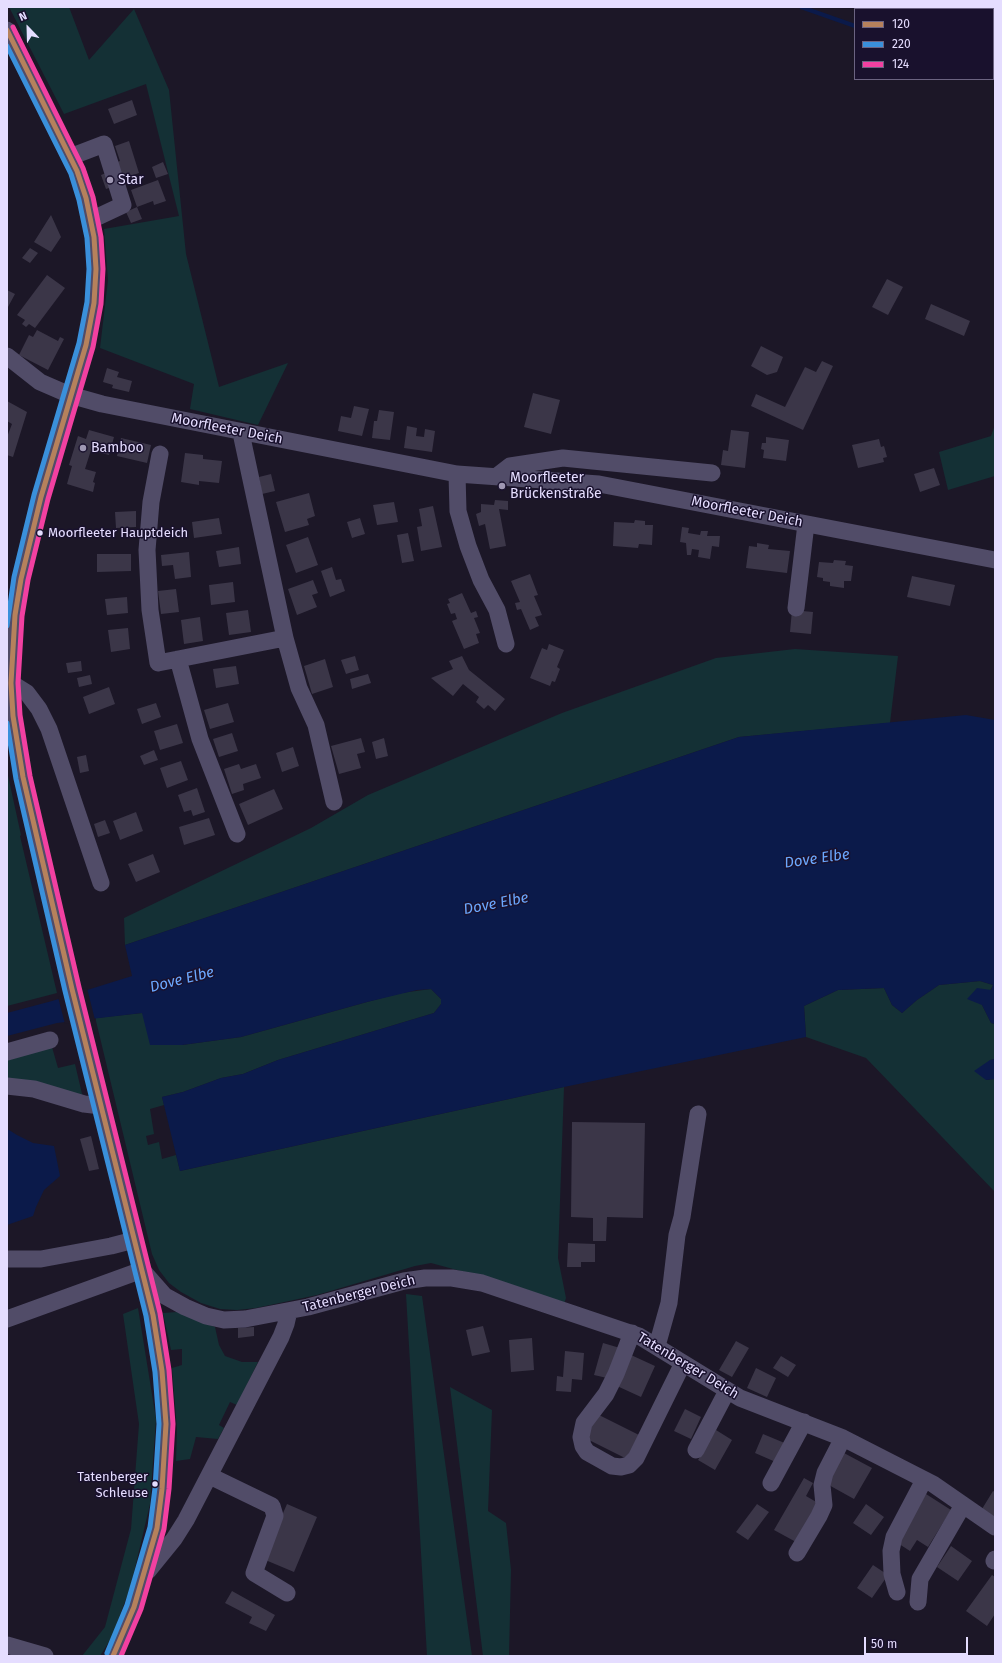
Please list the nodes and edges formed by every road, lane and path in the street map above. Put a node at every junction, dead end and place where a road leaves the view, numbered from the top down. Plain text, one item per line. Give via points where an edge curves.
1 (9, 39) edge
2 (70, 157) junction
3 (91, 220) junction
4 (7, 356) edge
5 (70, 395) junction
6 (241, 432) junction
7 (160, 454) dead end
8 (712, 473) dead end
9 (457, 474) junction
10 (497, 476) junction
11 (806, 524) junction
12 (995, 560) edge
13 (14, 578) edge
14 (796, 608) dead end
15 (286, 638) junction
16 (506, 644) dead end
17 (178, 659) junction
18 (11, 683) junction
19 (10, 716) edge
20 (334, 802) dead end
21 (237, 834) dead end
22 (101, 883) dead end
23 (50, 1040) dead end
24 (7, 1052) edge
25 (7, 1086) edge
26 (101, 1106) junction
27 (698, 1114) dead end
28 (134, 1240) junction
29 (7, 1259) edge
30 (142, 1270) junction
31 (289, 1311) junction
32 (7, 1319) edge
33 (632, 1333) junction
34 (657, 1346) junction
35 (682, 1362) junction
36 (727, 1391) junction
37 (804, 1422) junction
38 (843, 1438) junction
39 (696, 1450) dead end
40 (210, 1476) junction
41 (924, 1480) junction
42 (771, 1483) dead end
43 (963, 1505) junction
44 (995, 1528) edge
45 (797, 1553) dead end
46 (144, 1574) junction
47 (897, 1592) dead end
48 (287, 1593) dead end
49 (918, 1602) dead end
50 (7, 1645) edge
51 (45, 1656) edge
52 (114, 1656) edge

1 - 2 street
2 - 3 street via 86,198
2 - 3 street via 104,144 123,205
3 - 5 street via 96,269 94,303 86,345
4 - 5 street, Moorfleeter Deich via 40,382
5 - 6 street, Moorfleeter Deich via 102,404
5 - 13 street via 41,497
6 - 9 street, Moorfleeter Deich
6 - 15 street
7 - 17 street via 151,502 147,550 150,610 158,663
8 - 10 street via 563,458 510,466
9 - 10 street, Moorfleeter Deich
9 - 16 street via 458,511 468,546 481,580 497,610
10 - 11 street, Moorfleeter Deich via 600,484
11 - 12 street, Moorfleeter Deich
11 - 14 street
13 - 18 street via 15,615
15 - 17 street
15 - 20 street via 299,688 316,725
17 - 21 street via 200,739
18 - 19 street
18 - 22 street via 28,694 49,729
19 - 26 street
23 - 24 street
25 - 26 street
26 - 28 street
27 - 34 street via 677,1235 669,1303
28 - 29 street via 41,1259
28 - 30 street
30 - 31 street, Tatenberger Deich via 165,1296 206,1316 224,1320 245,1319
30 - 32 street
30 - 46 street via 153,1315 162,1371 166,1424 157,1528
31 - 33 street, Tatenberger Deich via 404,1281 452,1278 482,1283
31 - 40 street, Tatenberger Deich via 282,1337
33 - 34 street, Tatenberger Deich
33 - 35 street via 606,1394 584,1423 581,1437 582,1446 587,1452 612,1466 629,1465 636,1458
34 - 35 street, Tatenberger Deich
35 - 36 street, Tatenberger Deich
36 - 37 street, Tatenberger Deich
36 - 39 street
37 - 38 street, Tatenberger Deich
37 - 42 street
38 - 41 street, Tatenberger Deich
38 - 45 street via 824,1473 824,1505
40 - 46 street, Tatenberger Deich via 174,1540
40 - 48 street via 272,1506 275,1516 254,1573
41 - 43 street, Tatenberger Deich
41 - 47 street via 894,1537 891,1551 892,1574
43 - 44 street, Tatenberger Deich
43 - 49 street via 920,1579
46 - 52 street
50 - 51 street

